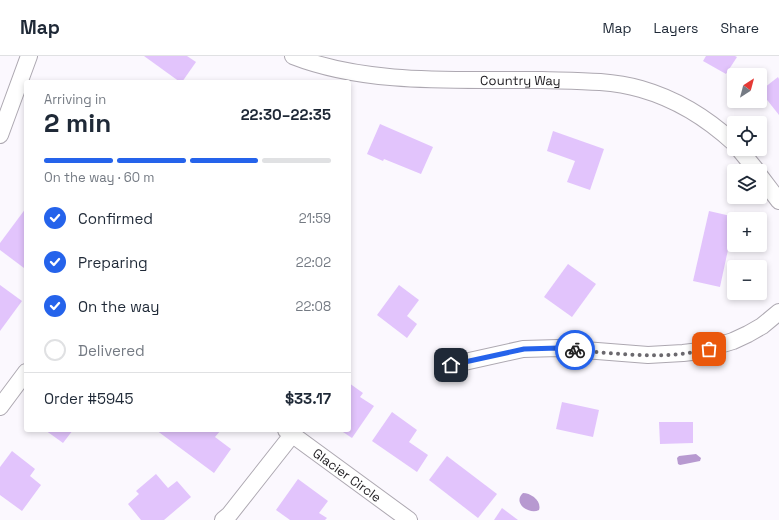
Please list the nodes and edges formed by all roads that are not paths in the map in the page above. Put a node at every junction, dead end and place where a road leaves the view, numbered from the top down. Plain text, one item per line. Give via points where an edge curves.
1 (29, 56) edge
2 (293, 56) edge
3 (0, 135) edge
4 (727, 137) edge
5 (744, 156) edge
6 (751, 164) edge
7 (767, 185) edge
8 (779, 201) edge
9 (779, 312) edge
10 (451, 365) dead end
11 (24, 375) edge
12 (0, 407) edge
13 (289, 432) edge
14 (223, 520) edge
15 (409, 520) edge

1 - 3 street
2 - 4 street, Country Way via 338,70 376,76 413,79 589,81 624,85 675,102 706,120
5 - 6 street
7 - 8 street
9 - 10 street via 748,334 700,351 648,355 559,348 524,349
11 - 12 street
13 - 14 street
13 - 15 street, Glacier Circle

